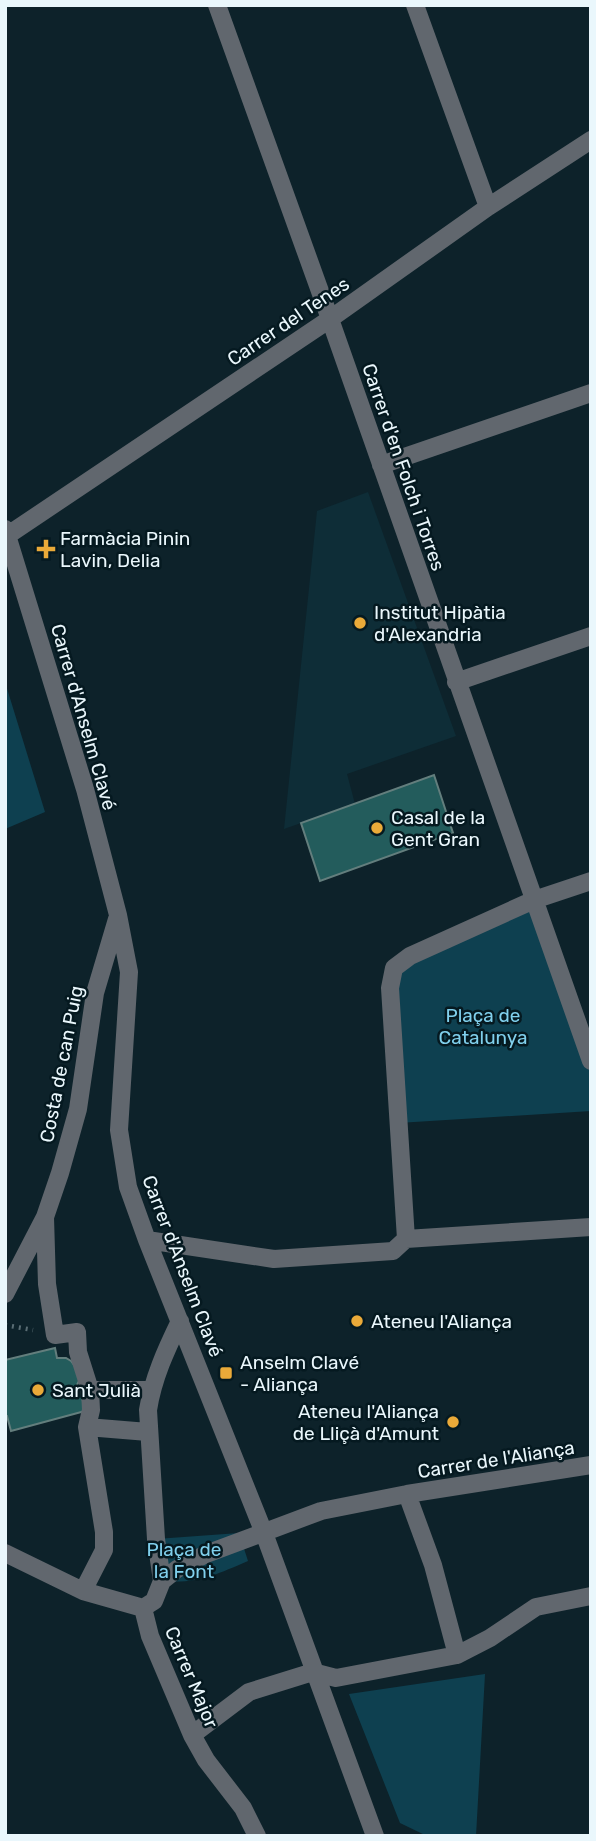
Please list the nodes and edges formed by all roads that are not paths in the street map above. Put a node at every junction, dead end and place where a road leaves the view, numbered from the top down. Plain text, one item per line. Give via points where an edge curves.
1 (217, 5) edge
2 (415, 5) edge
3 (591, 140) edge
4 (488, 208) junction
5 (330, 319) junction
6 (591, 393) edge
7 (381, 465) junction
8 (7, 532) edge
9 (591, 636) edge
10 (456, 682) junction
11 (591, 881) edge
12 (534, 900) junction
13 (118, 915) junction
14 (591, 1061) edge
15 (45, 1217) junction
16 (591, 1227) edge
17 (406, 1239) junction
18 (147, 1240) junction
19 (5, 1294) edge
20 (180, 1321) junction
21 (90, 1390) junction
22 (151, 1390) junction
23 (87, 1427) junction
24 (148, 1432) junction
25 (591, 1465) edge
26 (407, 1494) junction
27 (264, 1533) junction
28 (5, 1553) edge
29 (162, 1581) junction
30 (83, 1591) junction
31 (591, 1596) edge
32 (143, 1608) junction
33 (457, 1655) junction
34 (313, 1672) junction
35 (192, 1735) junction
36 (257, 1836) edge
37 (375, 1836) edge

1 - 5 street, Carrer d'en Folch i Torres
2 - 4 street
3 - 4 street, Carrer del Tenes
4 - 5 street, Carrer del Tenes
5 - 7 street, Carrer d'en Folch i Torres
5 - 8 street, Carrer del Tenes
6 - 7 street
7 - 10 street, Carrer d'en Folch i Torres
8 - 13 street, Carrer d'Anselm Clavé
9 - 10 street
10 - 12 street, Carrer d'en Folch i Torres
11 - 12 street
12 - 14 street, Carrer d'en Folch i Torres
12 - 17 street via 410,956 394,968 390,988
13 - 15 street, Costa de can Puig via 96,993 78,1109
13 - 18 street, Carrer d'Anselm Clavé via 129,972 119,1130 128,1187
15 - 19 street, Costa de can Puig
15 - 21 street via 47,1284 55,1335 77,1332
16 - 17 street
17 - 18 street via 393,1251 274,1259
18 - 20 street, Carrer d'Anselm Clavé
20 - 22 street
20 - 27 street, Carrer d'Anselm Clavé
21 - 22 street
21 - 23 street
22 - 24 street
23 - 24 street
23 - 30 street via 104,1550
24 - 29 street
25 - 26 street, Carrer de l'Aliança
26 - 27 street, Carrer de l'Aliança via 321,1511
26 - 33 street, Carrer de l'Aliança via 433,1565
27 - 29 street, Carrer de l'Aliança via 206,1554
27 - 34 street, Carrer d'Anselm Clavé
28 - 30 street
29 - 32 street, Carrer Major via 154,1601
30 - 32 street
31 - 33 street via 536,1607
32 - 35 street, Carrer Major via 150,1636
33 - 34 street via 336,1678
34 - 35 street via 248,1692
34 - 37 street, Carrer d'Anselm Clavé
35 - 36 street, Carrer Major

